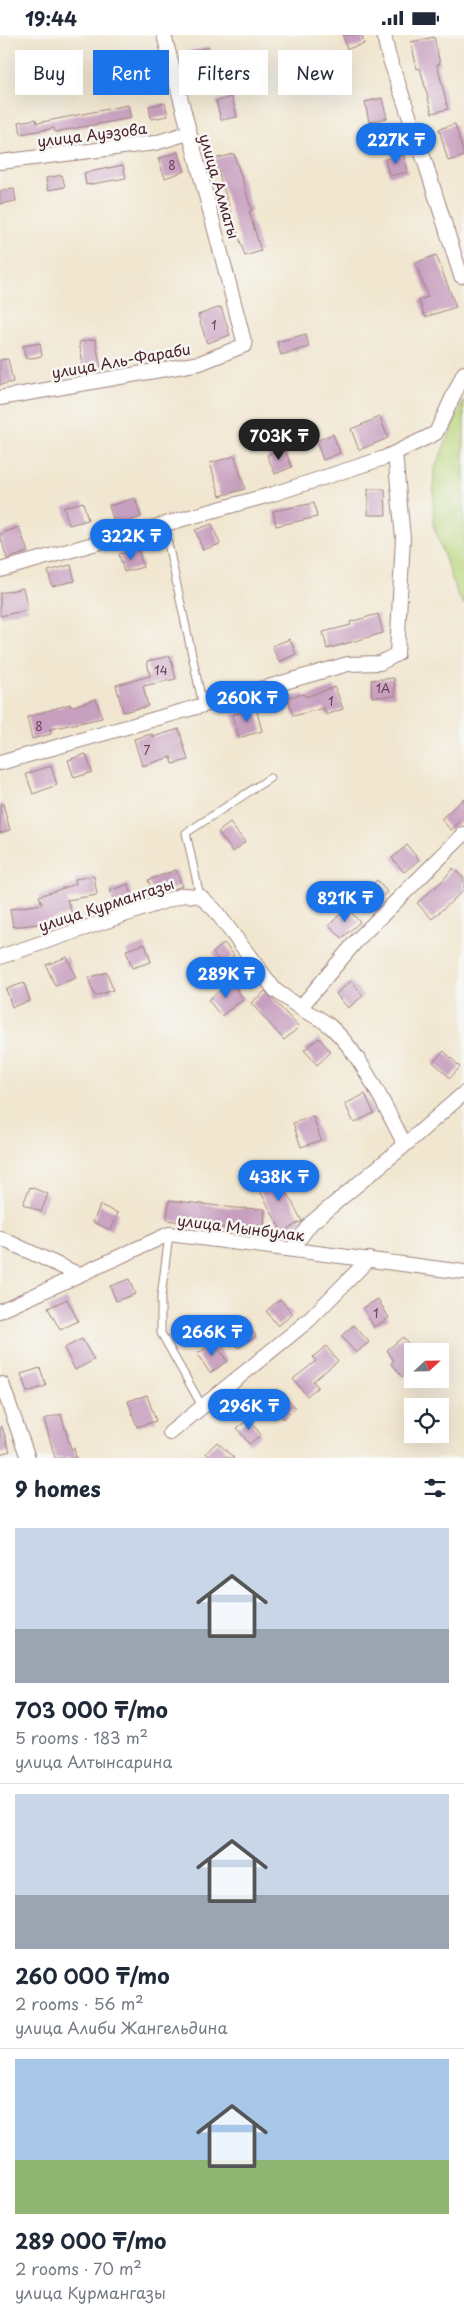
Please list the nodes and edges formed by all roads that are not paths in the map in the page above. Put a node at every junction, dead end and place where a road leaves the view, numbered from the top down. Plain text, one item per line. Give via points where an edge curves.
1 (164, 35) edge
2 (384, 35) edge
3 (188, 133) junction
4 (0, 162) edge
5 (461, 276) dead end
6 (245, 345) joint
7 (464, 373) edge
8 (0, 398) edge
9 (395, 453) junction
10 (164, 525) junction
11 (0, 571) edge
12 (203, 706) junction
13 (0, 763) edge
14 (270, 778) dead end
15 (464, 834) edge
16 (200, 896) junction
17 (0, 957) edge
18 (300, 1008) junction
19 (464, 1093) edge
20 (405, 1145) junction
21 (169, 1234) junction
22 (0, 1238) edge
23 (292, 1249) junction
24 (369, 1259) junction
25 (464, 1272) edge
26 (80, 1275) junction
27 (0, 1311) edge
28 (1, 1383) edge
29 (202, 1407) junction
30 (170, 1433) dead end
31 (28, 1458) edge

1 - 3 street, улица Алматы
2 - 5 street
3 - 4 street, улица Ауэзова via 155,143
3 - 6 street, улица Алматы via 200,167
6 - 8 street, улица Аль-Фараби via 200,363
7 - 9 street via 436,433
9 - 10 street via 274,494
9 - 12 street via 402,538 397,654 380,663 348,664
10 - 11 street
10 - 12 lane
12 - 13 street
14 - 16 lane via 186,833
15 - 18 street via 358,939
16 - 17 street, улица Курмангазы via 183,895
16 - 18 street via 214,909 275,990
18 - 20 street via 326,1023 336,1033 369,1077
19 - 20 street
20 - 23 street via 311,1223
21 - 23 street, улица Мынбулак
21 - 26 street, улица Мынбулак
21 - 29 lane via 161,1297 161,1333
22 - 26 street
23 - 24 street, улица Мынбулак
24 - 25 street, улица Мынбулак
24 - 29 street via 309,1320
26 - 27 street, улица Мынбулак
28 - 31 street
29 - 30 street

